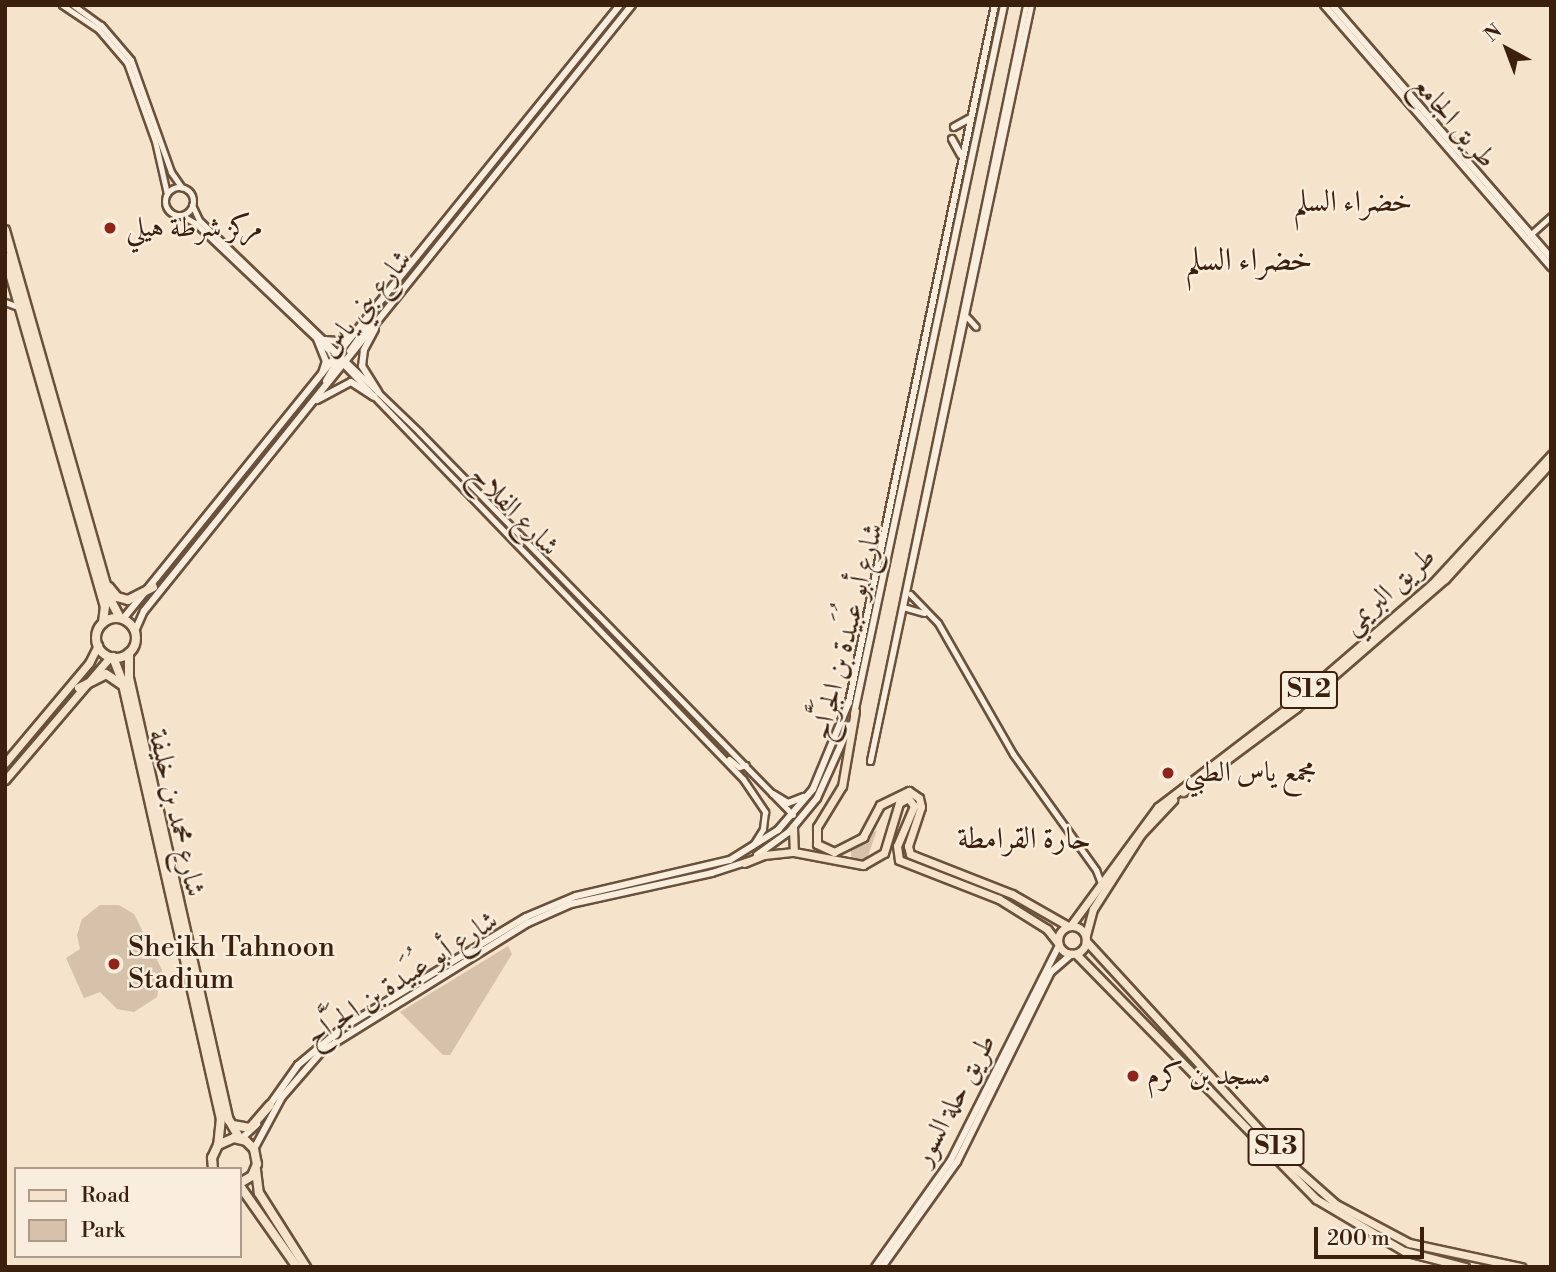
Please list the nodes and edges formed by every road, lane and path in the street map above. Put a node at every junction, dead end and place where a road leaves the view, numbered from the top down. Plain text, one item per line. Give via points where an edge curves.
1 (62, 5) edge
2 (73, 5) edge
3 (620, 5) edge
4 (632, 5) edge
5 (1004, 5) edge
6 (1029, 5) edge
7 (1324, 5) edge
8 (1332, 5) edge
9 (994, 6) edge
10 (972, 117) junction
11 (954, 127) dead end
12 (952, 139) dead end
13 (962, 159) junction
14 (182, 188) junction
15 (167, 194) junction
16 (192, 205) junction
17 (181, 215) junction
18 (1551, 216) edge
19 (5, 230) edge
20 (1530, 235) junction
21 (5, 256) edge
22 (1551, 258) edge
23 (1551, 267) edge
24 (14, 288) junction
25 (5, 301) edge
26 (21, 310) junction
27 (966, 314) junction
28 (373, 315) junction
29 (375, 327) junction
30 (976, 327) dead end
31 (317, 339) junction
32 (325, 340) junction
33 (342, 360) junction
34 (960, 382) dead end
35 (315, 386) junction
36 (952, 388) junction
37 (376, 394) junction
38 (315, 401) junction
39 (308, 409) junction
40 (1551, 455) edge
41 (1551, 462) edge
42 (105, 582) junction
43 (153, 587) junction
44 (910, 588) junction
45 (903, 606) junction
46 (917, 611) junction
47 (122, 618) junction
48 (103, 623) junction
49 (902, 623) junction
50 (937, 623) junction
51 (135, 631) junction
52 (98, 645) junction
53 (129, 653) junction
54 (111, 657) junction
55 (124, 687) junction
56 (79, 688) junction
57 (855, 711) junction
58 (702, 736) junction
59 (5, 763) edge
60 (746, 765) junction
61 (5, 780) edge
62 (813, 789) junction
63 (773, 794) junction
64 (793, 815) junction
65 (793, 827) junction
66 (1124, 850) junction
67 (794, 852) junction
68 (742, 859) junction
69 (940, 866) junction
70 (1097, 870) junction
71 (937, 876) junction
72 (1096, 895) junction
73 (1070, 926) junction
74 (1086, 938) junction
75 (1059, 944) junction
76 (1074, 954) junction
77 (270, 1105) junction
78 (229, 1120) junction
79 (240, 1139) junction
80 (218, 1145) junction
81 (254, 1149) junction
82 (213, 1167) edge
83 (256, 1170) junction
84 (242, 1183) edge
85 (242, 1188) edge
86 (297, 1267) edge
87 (306, 1267) edge
88 (875, 1267) edge
89 (882, 1267) edge
90 (1465, 1267) edge
91 (1521, 1267) edge

1 - 15 street via 98,29 127,63 159,152
2 - 14 street via 101,25 131,60 171,172
3 - 28 main road, شارع بني ياس
4 - 29 main road, شارع بني ياس
5 - 57 main road, شارع أبو عُبَيدة بن الجَرَّاح
6 - 27 street
6 - 45 street
7 - 23 main road, طريق الجامع
8 - 20 main road, طريق الجامع
9 - 10 main road, شارع أبو عُبَيدة بن الجَرَّاح
10 - 11 main road
10 - 13 main road, شارع أبو عُبَيدة بن الجَرَّاح
12 - 13 main road
13 - 62 main road, شارع أبو عُبَيدة بن الجَرَّاح via 849,702
14 - 15 street
14 - 16 street via 191,194
15 - 17 street via 167,209
16 - 17 street
16 - 32 street, شارع الفلاح via 199,220
17 - 31 street, شارع الفلاح
18 - 20 street
19 - 42 highway
20 - 22 main road, طريق الجامع
21 - 24 highway
24 - 25 street
24 - 26 highway
25 - 26 street
26 - 48 highway via 105,606
27 - 30 street
27 - 36 street
28 - 32 main road via 349,337
28 - 33 main road
29 - 33 main road, شارع بني ياس
29 - 37 main road via 362,366
31 - 33 street, شارع الفلاح
31 - 35 main road via 326,363
32 - 33 street, شارع الفلاح
33 - 35 main road, شارع بني ياس
33 - 37 street, شارع الفلاح
33 - 38 main road, شارع بني ياس
33 - 39 main road
34 - 36 street
35 - 43 main road, شارع بني ياس
36 - 44 street
37 - 38 main road via 351,382
37 - 58 street, شارع الفلاح
37 - 60 street, شارع الفلاح
38 - 39 main road, شارع بني ياس
39 - 51 main road, شارع بني ياس via 144,611
40 - 66 main road, طريق البريمي / S12 via 1441,576 1289,707 1169,797
41 - 74 main road, طريق البريمي / S12 via 1445,579 1296,708 1158,814 1093,909
42 - 43 highway via 124,600
42 - 47 highway
43 - 47 main road, شارع بني ياس
44 - 45 street
44 - 50 street via 914,603
45 - 46 street
45 - 49 street
45 - 49 street via 870,761
46 - 49 street
46 - 50 street
47 - 48 highway
47 - 51 highway
48 - 52 highway
50 - 70 street via 1013,754
51 - 53 highway via 136,643
52 - 54 highway
52 - 59 main road via 89,663
53 - 54 highway
53 - 78 highway, شارع محمد بن خليفة via 129,678
54 - 55 highway, شارع محمد بن خليفة
54 - 56 main road
55 - 56 highway via 106,674
55 - 80 highway, شارع محمد بن خليفة via 222,1124
56 - 61 main road
57 - 65 main road, شارع أبو عُبَيدة بن الجَرَّاح via 823,789
57 - 69 main road via 842,786 817,827 817,844 834,852 863,837 878,806 909,791 919,798 921,807 908,851
58 - 60 street via 739,767
58 - 68 street, شارع الفلاح via 763,806 761,835
60 - 63 street, شارع الفلاح
62 - 63 main road via 792,803
62 - 64 main road, شارع أبو عُبَيدة بن الجَرَّاح
63 - 64 street, شارع الفلاح
64 - 68 main road, شارع أبو عُبَيدة بن الجَرَّاح via 794,821 785,831
65 - 67 main road
65 - 68 main road, شارع أبو عُبَيدة بن الجَرَّاح
66 - 70 street via 1108,869
66 - 72 main road, طريق البريمي / S12
67 - 68 main road
67 - 71 main road via 858,866 878,858 899,803 908,798 914,806 897,856 903,864
68 - 77 main road, شارع أبو عُبَيدة بن الجَرَّاح via 576,896 526,917 341,1029 304,1059
68 - 81 main road, شارع أبو عُبَيدة بن الجَرَّاح via 571,904 528,923 322,1051 289,1087
69 - 71 main road
69 - 73 main road via 1012,894
70 - 72 street via 1101,880
71 - 75 main road via 1007,903 1047,929
72 - 73 main road, طريق البريمي / S12
73 - 74 main road
73 - 75 main road, S12 via 1060,933
74 - 76 main road, S12
74 - 91 main road, S13 via 1304,1178 1336,1204 1409,1243
75 - 76 main road
75 - 88 main road, طريق حلة السور via 951,1160
76 - 89 main road, طريق حلة السور via 1051,972 957,1162
76 - 90 main road, S13 via 1316,1199 1404,1251
77 - 78 highway via 247,1130
77 - 79 main road, شارع أبو عُبَيدة بن الجَرَّاح via 251,1133
78 - 79 highway, شارع محمد بن خليفة
79 - 80 highway
79 - 81 highway
80 - 82 highway, شارع محمد بن خليفة
81 - 83 highway
83 - 84 highway
83 - 87 highway via 257,1189
85 - 86 highway

